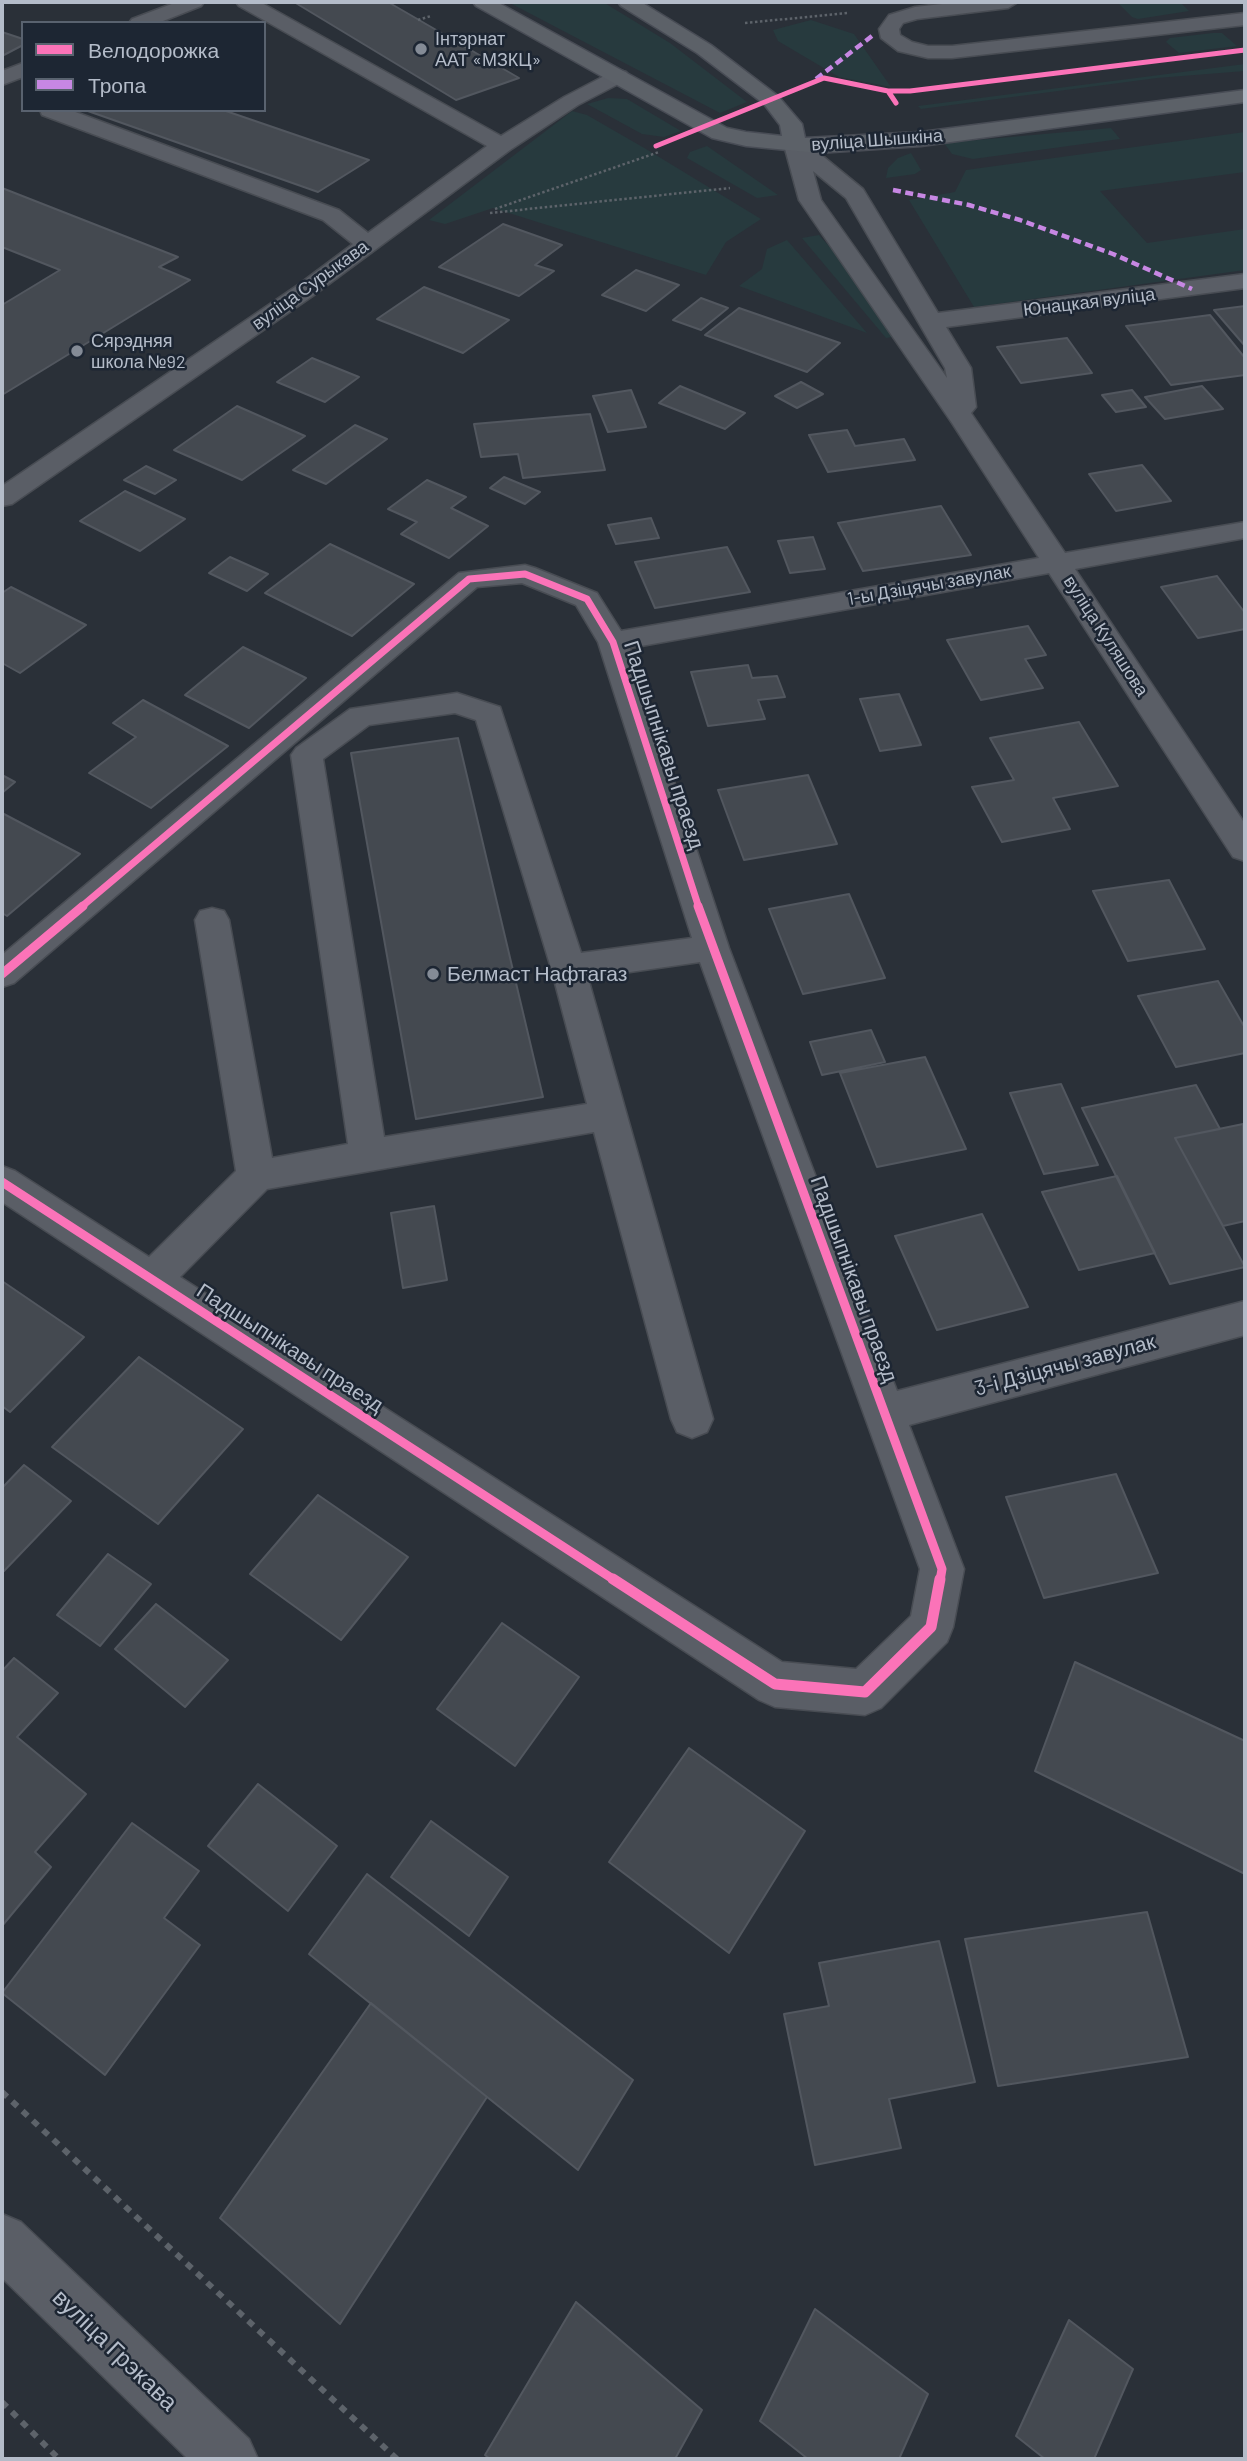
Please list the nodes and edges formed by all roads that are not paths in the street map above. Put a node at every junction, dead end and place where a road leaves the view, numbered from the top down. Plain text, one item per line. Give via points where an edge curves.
1 (194, 2) edge
2 (246, 2) edge
3 (483, 2) edge
4 (628, 2) edge
5 (1008, 2) edge
6 (1245, 19) edge
7 (144, 21) edge
8 (21, 71) edge
9 (619, 76) junction
10 (1245, 78) edge
11 (5, 89) edge
12 (1245, 96) edge
13 (55, 112) edge
14 (962, 113) dead end
15 (908, 119) dead end
16 (502, 145) junction
17 (795, 145) junction
18 (368, 244) junction
19 (1245, 281) edge
20 (932, 321) junction
21 (965, 423) junction
22 (2, 498) edge
23 (1245, 530) edge
24 (1058, 561) junction
25 (613, 642) junction
26 (1245, 849) edge
27 (212, 920) dead end
28 (712, 948) junction
29 (568, 968) junction
30 (2, 974) edge
31 (608, 1115) junction
32 (368, 1155) junction
33 (256, 1175) junction
34 (2, 1182) edge
35 (152, 1280) junction
36 (1245, 1318) edge
37 (884, 1413) junction
38 (692, 1419) dead end
39 (2, 2241) edge
40 (229, 2459) edge

1 - 7 street
2 - 16 street
3 - 9 main road
4 - 17 main road, вуліца Куляшова via 704,49 771,100 791,124
5 - 6 street via 915,13 896,19 889,29 891,38 905,47 952,52
8 - 11 street
9 - 16 street, вуліца Сурыкава
9 - 17 main road via 720,133
10 - 14 main road, вуліца Шышкіна
12 - 17 main road, вуліца Шышкіна via 921,139
13 - 18 street via 331,215
15 - 17 main road, вуліца Шышкіна via 830,129
16 - 18 street, вуліца Сурыкава
17 - 20 street, вуліца Куляшова via 855,194
17 - 21 street, вуліца Куляшова via 810,200
18 - 22 street, вуліца Сурыкава
19 - 20 street, Юнацкая вуліца
20 - 21 street, вуліца Куляшова via 958,368
21 - 24 street, вуліца Куляшова
23 - 24 street, 1-ы Дзіцячы завулак
24 - 25 street, 1-ы Дзіцячы завулак
24 - 26 street, вуліца Куляшова
25 - 28 street, Падшыпнікавы праезд
25 - 30 street, Падшыпнікавы праезд via 587,599 524,575 469,579
27 - 33 street
28 - 29 street
28 - 37 street, Падшыпнікавы праезд
29 - 31 street
29 - 32 street via 489,714 457,702 361,716 307,755
31 - 32 street
31 - 38 street
32 - 33 street
33 - 35 street
34 - 35 street, Падшыпнікавы праезд
35 - 37 street, Падшыпнікавы праезд via 775,1684 864,1692 931,1627 942,1569
36 - 37 street, 3-і Дзіцячы завулак
39 - 40 street, вуліца Грэкава

